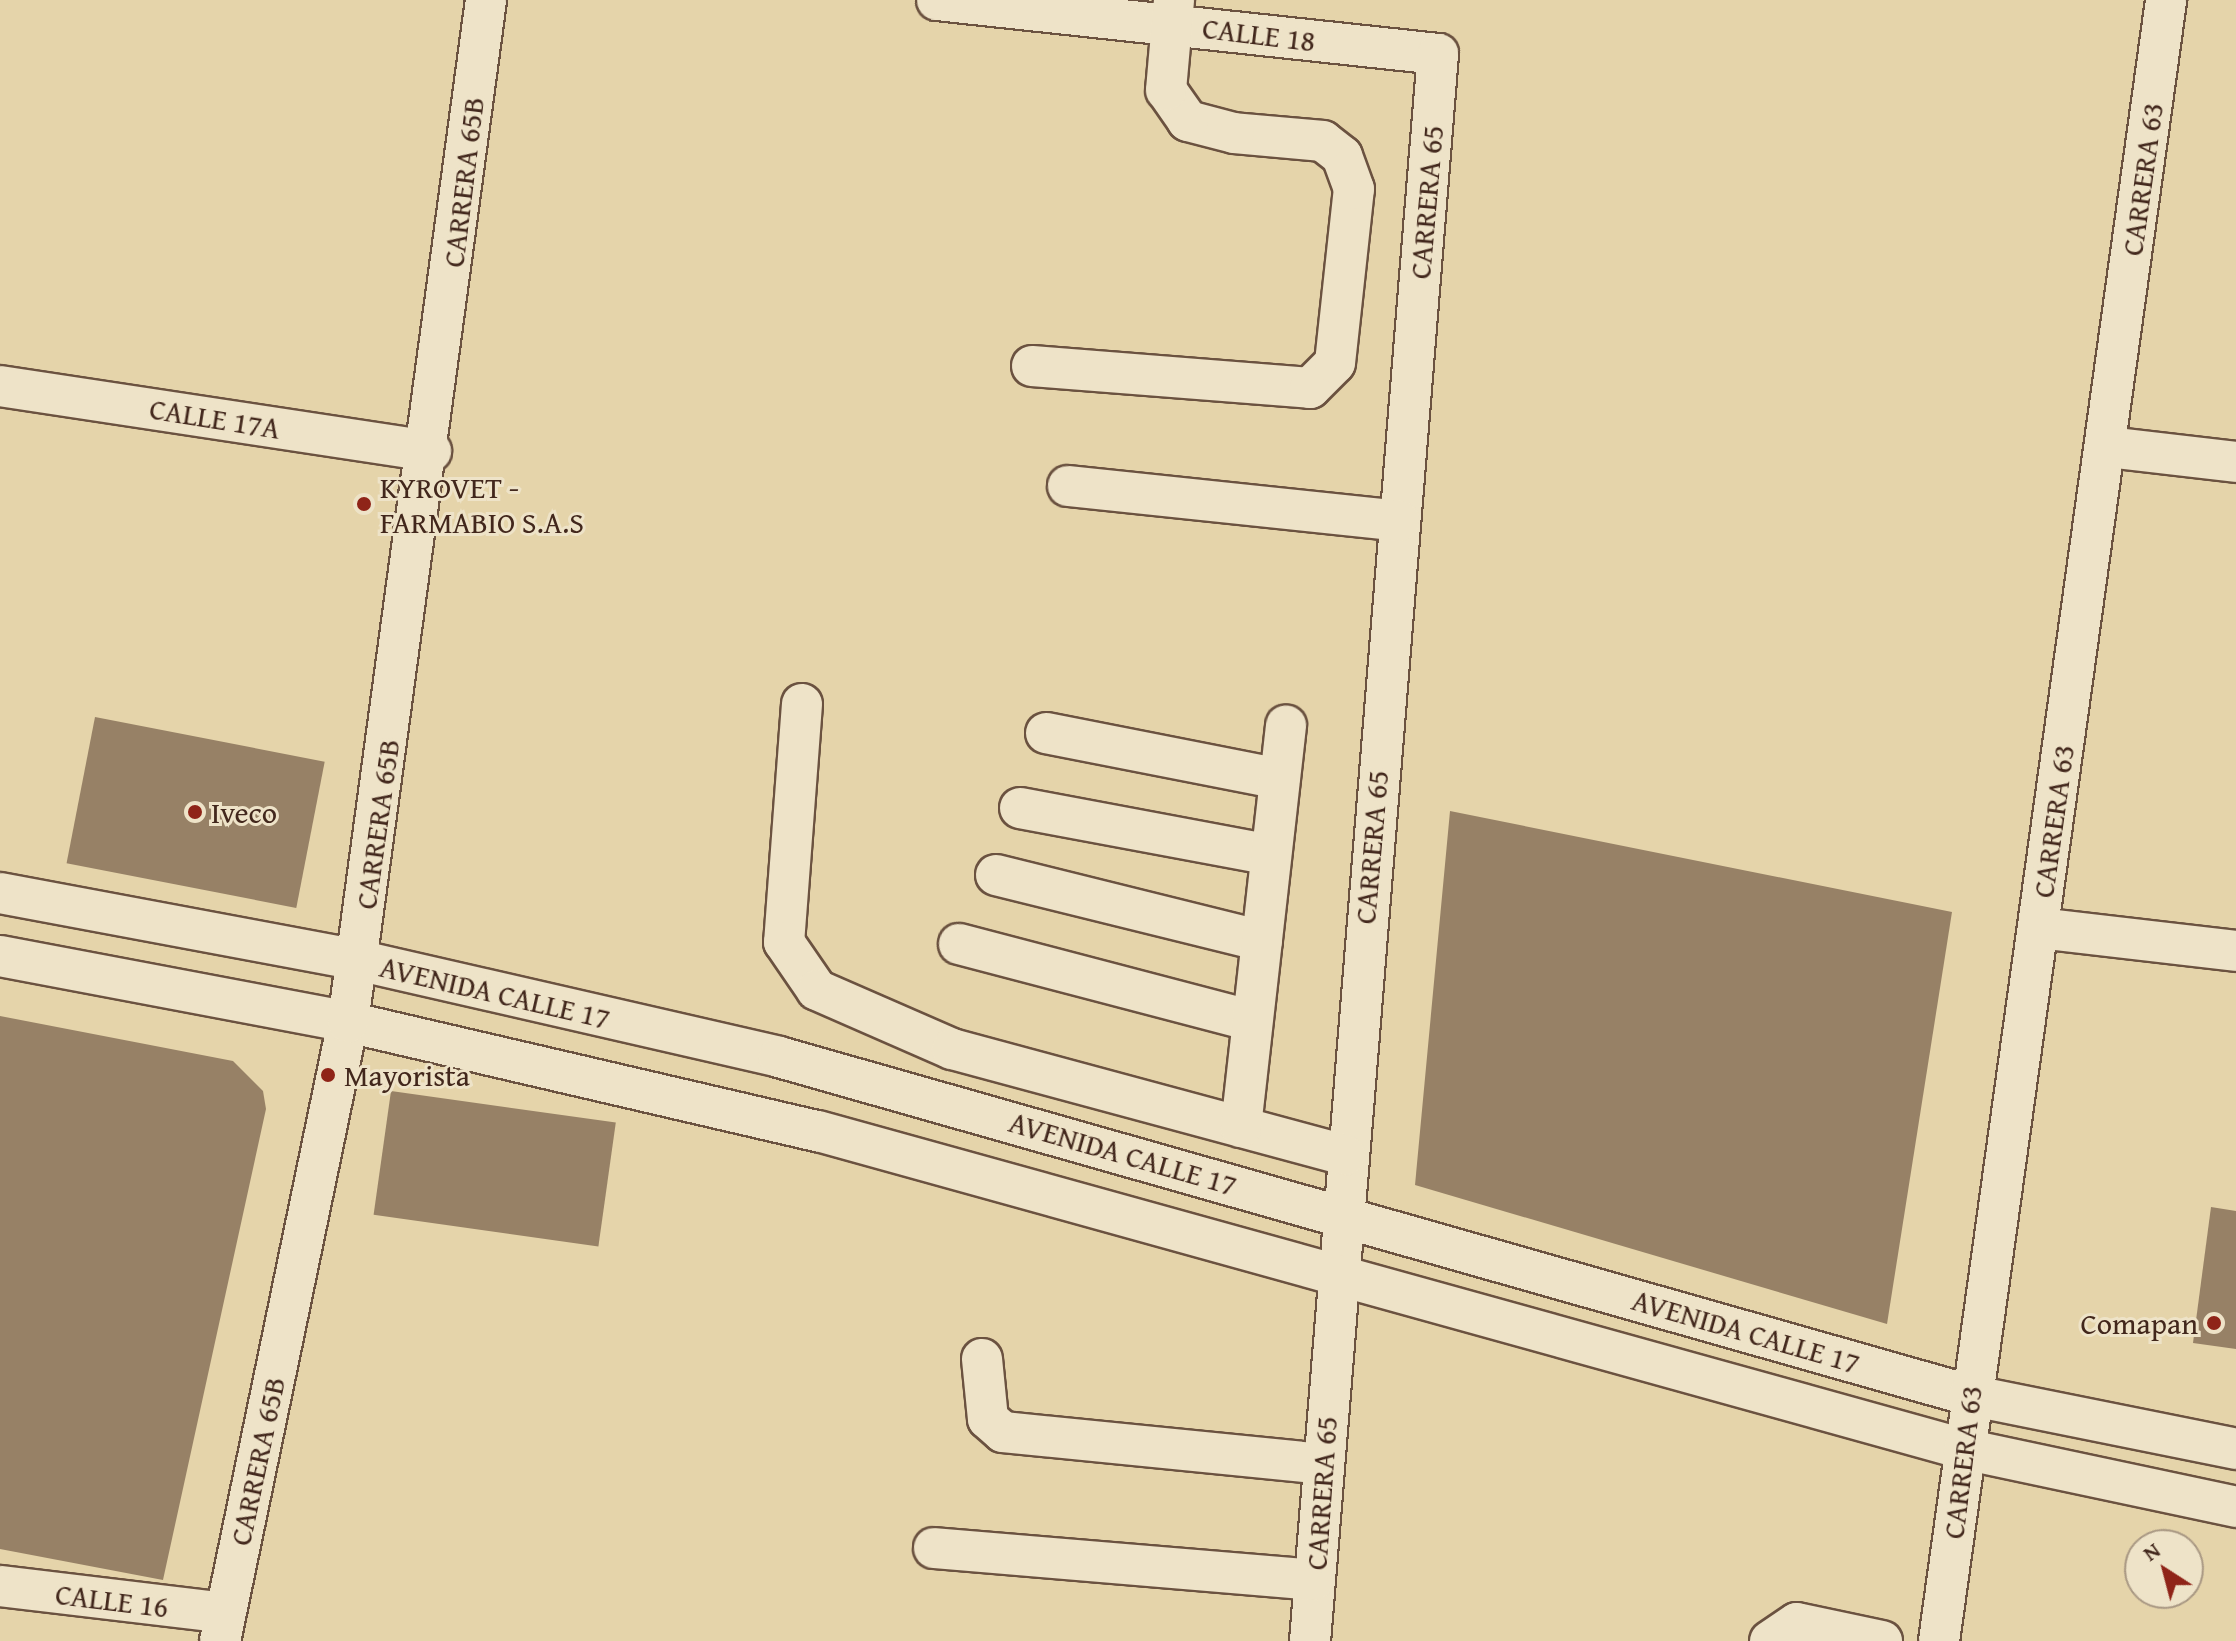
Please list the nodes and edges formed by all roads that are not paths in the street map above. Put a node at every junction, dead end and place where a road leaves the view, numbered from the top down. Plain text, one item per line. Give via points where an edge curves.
1 (486, 0) edge
2 (937, 0) edge
3 (2166, 0) edge
4 (1173, 12) edge
5 (1438, 54) joint
6 (1032, 366) dead end
7 (0, 386) edge
8 (2107, 447) junction
9 (431, 451) junction
10 (2236, 462) edge
11 (1068, 486) dead end
12 (1399, 521) junction
13 (802, 704) dead end
14 (1286, 726) dead end
15 (1046, 733) dead end
16 (1280, 779) junction
17 (1020, 808) dead end
18 (1271, 855) junction
19 (996, 875) dead end
20 (0, 893) edge
21 (2038, 928) junction
22 (1262, 941) junction
23 (959, 944) dead end
24 (2236, 951) edge
25 (0, 956) edge
26 (357, 960) junction
27 (1252, 1021) junction
28 (348, 1022) junction
29 (1241, 1127) junction
30 (1345, 1155) junction
31 (1340, 1214) junction
32 (1337, 1271) junction
33 (982, 1359) dead end
34 (1969, 1395) junction
35 (1964, 1449) junction
36 (2236, 1449) edge
37 (1323, 1464) junction
38 (2236, 1507) edge
39 (934, 1548) dead end
40 (1314, 1580) junction
41 (0, 1586) edge
42 (223, 1627) edge
43 (1310, 1641) edge
44 (1770, 1641) edge
45 (1882, 1641) edge
46 (1939, 1641) edge

1 - 9 street, CARRERA 65B
2 - 4 street, CALLE 18
3 - 8 street, CARRERA 63
4 - 5 street, CALLE 18
4 - 6 street via 1166,90 1188,121 1234,133 1323,141 1342,156 1354,189 1335,363 1310,388
5 - 12 street, CARRERA 65
7 - 9 street, CALLE 17A
8 - 10 street
8 - 21 street, CARRERA 63
9 - 26 street, CARRERA 65B
11 - 12 street
12 - 30 street, CARRERA 65
13 - 29 street via 784,942 817,990 952,1049
14 - 16 street
15 - 16 street
16 - 18 street
17 - 18 street
18 - 22 street
19 - 22 street
20 - 26 street, AVENIDA CALLE 17
21 - 24 street
21 - 34 street, CARRERA 63
22 - 27 street
23 - 27 street
25 - 28 street, AVENIDA CALLE 17
26 - 28 street, CARRERA 65B
26 - 31 street, AVENIDA CALLE 17 via 779,1057
27 - 29 street
28 - 32 street, AVENIDA CALLE 17 via 818,1131
28 - 42 street, CARRERA 65B
29 - 30 street
30 - 31 street, CARRERA 65
31 - 32 street, CARRERA 65
31 - 34 street, AVENIDA CALLE 17
32 - 35 street, AVENIDA CALLE 17
32 - 37 street, CARRERA 65
33 - 37 street via 988,1419 1003,1432
34 - 35 street, CARRERA 63
34 - 36 street, AVENIDA CALLE 17
35 - 38 street, AVENIDA CALLE 17
35 - 46 street, CARRERA 63
37 - 40 street, CARRERA 65
39 - 40 street
40 - 43 street, CARRERA 65
41 - 42 street, CALLE 16
44 - 45 street via 1797,1623

